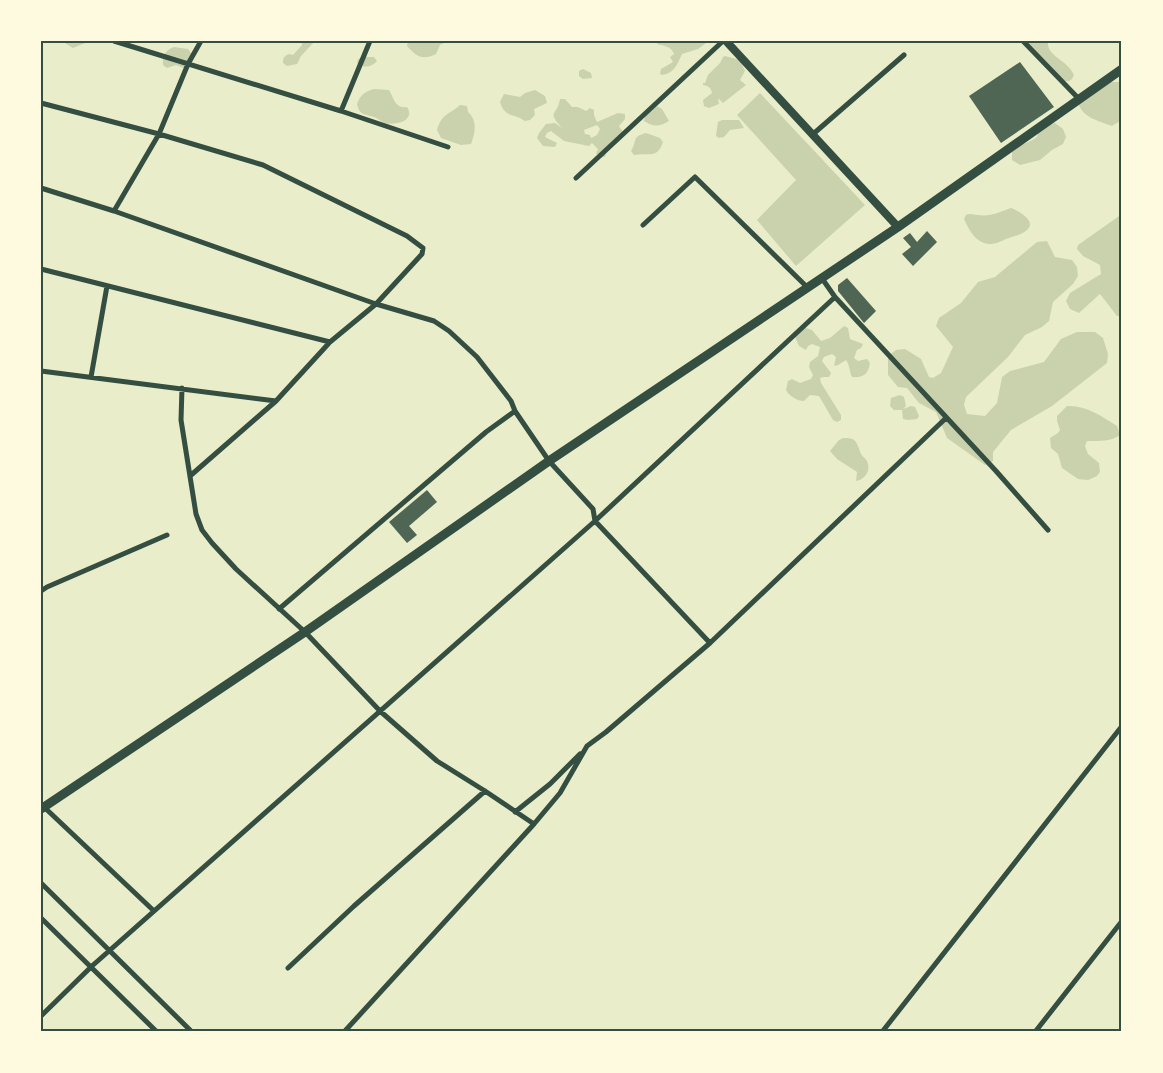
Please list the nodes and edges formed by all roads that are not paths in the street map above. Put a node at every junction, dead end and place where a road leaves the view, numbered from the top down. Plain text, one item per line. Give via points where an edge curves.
1 (114, 41) edge
2 (202, 41) edge
3 (724, 41) edge
4 (1023, 41) edge
5 (367, 42) edge
6 (904, 54) dead end
7 (188, 64) junction
8 (1122, 69) edge
9 (1079, 99) junction
10 (41, 103) edge
11 (340, 111) junction
12 (159, 134) junction
13 (812, 135) junction
14 (448, 147) dead end
15 (576, 178) dead end
16 (41, 188) edge
17 (114, 211) junction
18 (643, 225) dead end
19 (898, 227) junction
20 (41, 269) edge
21 (821, 277) junction
22 (107, 286) junction
23 (807, 287) junction
24 (835, 297) junction
25 (376, 304) junction
26 (330, 342) junction
27 (41, 371) edge
28 (91, 377) junction
29 (182, 388) junction
30 (276, 401) junction
31 (515, 411) junction
32 (946, 418) junction
33 (550, 461) junction
34 (190, 476) junction
35 (595, 522) junction
36 (1048, 530) dead end
37 (167, 535) dead end
38 (41, 591) edge
39 (279, 609) junction
40 (305, 632) junction
41 (710, 643) junction
42 (380, 712) junction
43 (1122, 726) edge
44 (585, 749) junction
45 (485, 791) junction
46 (43, 808) edge
47 (515, 812) junction
48 (534, 824) junction
49 (41, 883) edge
50 (154, 911) junction
51 (41, 918) edge
52 (1122, 921) edge
53 (109, 951) junction
54 (92, 966) junction
55 (288, 968) dead end
56 (41, 1016) edge
57 (155, 1031) edge
58 (192, 1032) edge
59 (344, 1032) edge
60 (882, 1032) edge
61 (1035, 1032) edge

1 - 7 street
2 - 7 street
3 - 13 street
3 - 15 street
4 - 9 street
5 - 11 street
6 - 13 street
7 - 11 street
7 - 12 street
8 - 9 main road
9 - 19 main road
10 - 12 street
11 - 14 street
12 - 17 street
12 - 25 street via 263,165 407,236 423,248 422,254
13 - 19 street
16 - 17 street
17 - 25 street
18 - 23 street via 695,177
19 - 21 main road
20 - 22 street
21 - 23 main road
21 - 24 street
22 - 26 street
22 - 28 street
23 - 33 main road
24 - 32 street
24 - 35 street
25 - 26 street
25 - 31 street via 434,321 449,331 477,357
26 - 30 street
27 - 28 street
28 - 29 street
29 - 30 street
29 - 34 street via 181,420
30 - 34 street
31 - 33 street
31 - 39 street
32 - 36 street
32 - 41 street
33 - 35 street via 593,509
33 - 40 main road
34 - 39 street via 202,530
35 - 41 street
35 - 42 street
37 - 38 street
39 - 40 street
40 - 42 street
40 - 46 main road
41 - 44 street
42 - 45 street via 437,762
42 - 50 street
43 - 60 street
44 - 47 street via 550,784
44 - 48 street via 560,793
45 - 47 street
45 - 55 street
46 - 50 street
47 - 48 street
48 - 59 street
49 - 53 street
50 - 53 street
51 - 54 street
52 - 61 street
53 - 54 street
53 - 58 street
54 - 56 street
54 - 57 street

